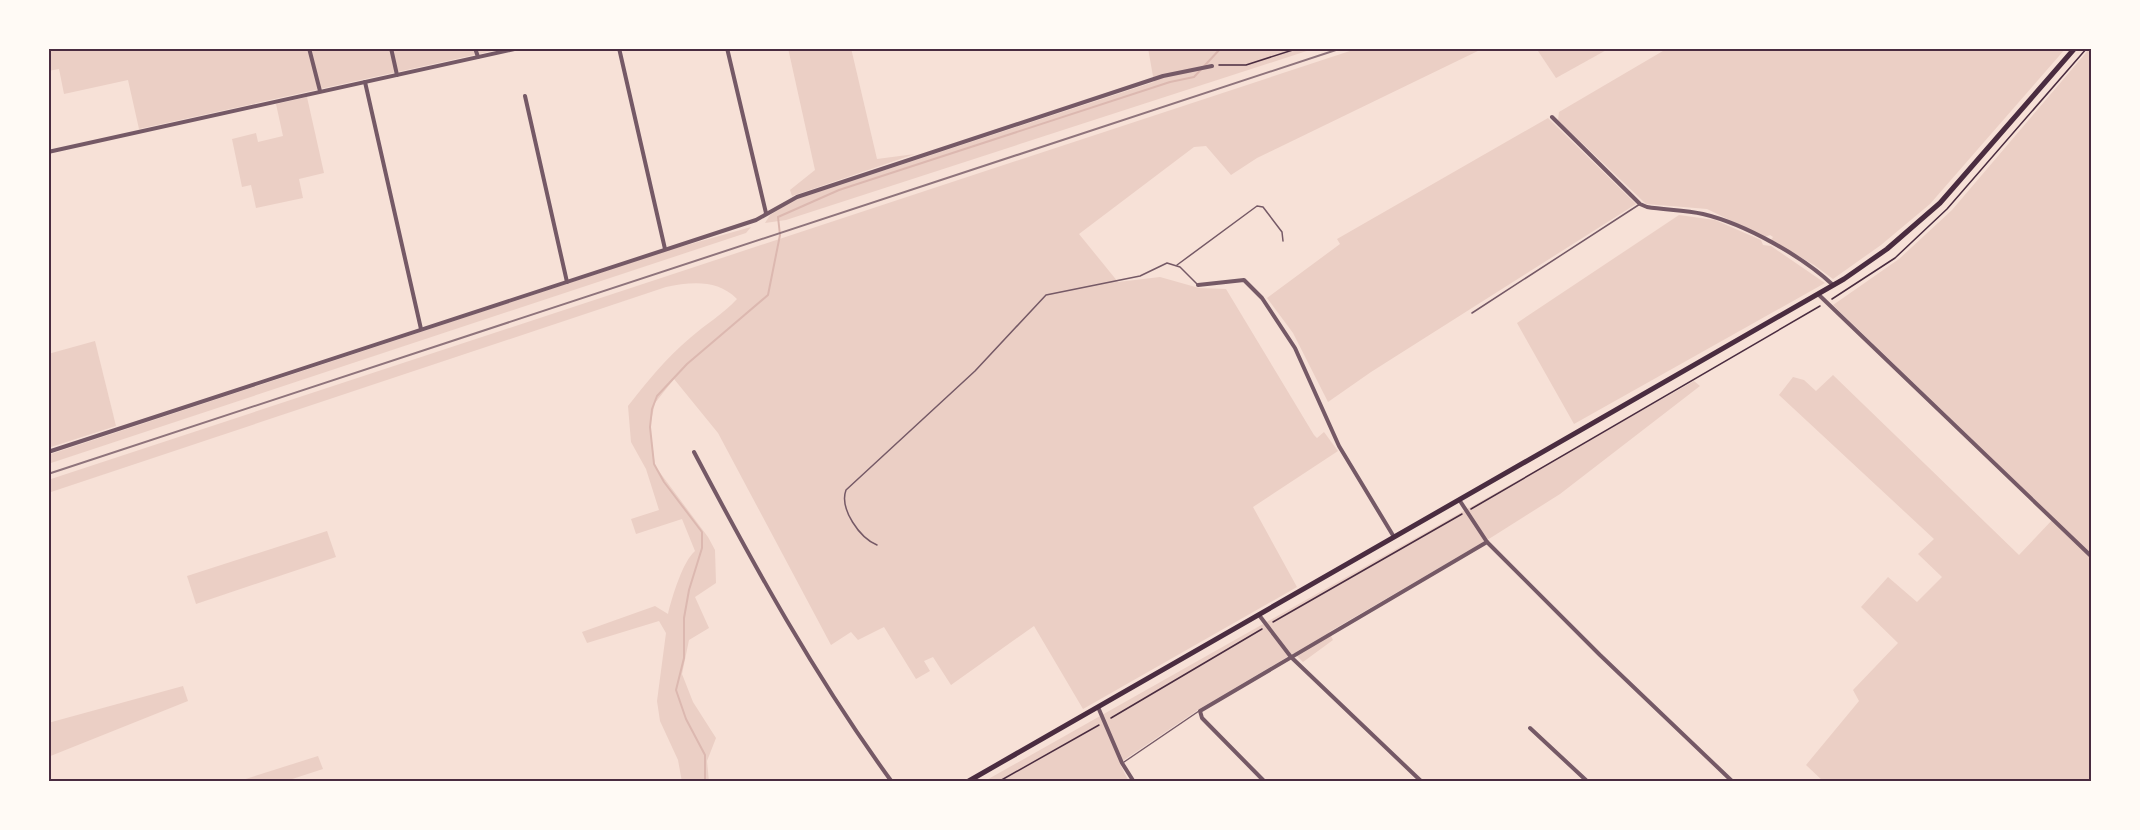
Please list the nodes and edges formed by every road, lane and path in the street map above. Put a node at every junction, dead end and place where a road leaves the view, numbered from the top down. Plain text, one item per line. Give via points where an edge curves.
1 (309, 48) edge
2 (391, 48) edge
3 (475, 48) edge
4 (519, 48) edge
5 (619, 48) edge
6 (727, 48) edge
7 (1299, 48) edge
8 (2075, 48) edge
9 (478, 57) junction
10 (1212, 66) joint
11 (397, 75) junction
12 (364, 82) junction
13 (320, 91) junction
14 (525, 96) dead end
15 (1552, 117) dead end
16 (48, 152) edge
17 (1641, 204) junction
18 (765, 213) junction
19 (1283, 241) dead end
20 (665, 249) junction
21 (1177, 265) junction
22 (567, 282) junction
23 (1197, 285) joint
24 (1834, 286) junction
25 (1819, 295) junction
26 (1472, 313) dead end
27 (421, 329) junction
28 (48, 452) edge
29 (694, 452) dead end
30 (1460, 501) junction
31 (1395, 538) junction
32 (1487, 542) junction
33 (877, 546) dead end
34 (2092, 558) edge
35 (1259, 615) junction
36 (1291, 657) junction
37 (1098, 707) junction
38 (1200, 711) junction
39 (1530, 728) dead end
40 (1122, 763) junction
41 (892, 782) edge
42 (968, 782) edge
43 (1134, 782) edge
44 (1265, 782) edge
45 (1422, 782) edge
46 (1588, 782) edge
47 (1733, 782) edge

1 - 13 street
2 - 11 street
3 - 9 street
4 - 9 street
5 - 20 street
6 - 18 street
7 - 10 path via 1246,65
8 - 24 main road via 1940,203 1887,249
9 - 11 street
10 - 18 street via 1163,76 796,196
11 - 12 street
12 - 13 street
12 - 27 street
13 - 16 street
14 - 22 street
15 - 17 street
17 - 24 street via 1716,218 1766,240 1809,265
17 - 26 lane
18 - 20 street via 756,220
19 - 21 lane via 1282,232 1263,207 1257,206
20 - 22 street
21 - 23 lane
21 - 33 lane via 1167,263 1140,276 1047,294 975,371 846,490 847,512 864,536
22 - 27 street
23 - 31 street via 1244,280 1262,298 1295,348 1339,446
24 - 25 main road
25 - 30 main road
25 - 34 street
27 - 28 street
29 - 41 street via 774,600 844,714
30 - 31 main road
30 - 32 street
31 - 35 main road
32 - 36 street
32 - 47 street
35 - 36 street
35 - 37 main road
36 - 38 street
36 - 45 street
37 - 40 street
37 - 42 main road
38 - 40 lane
38 - 44 street via 1202,718
39 - 46 street
40 - 43 street

